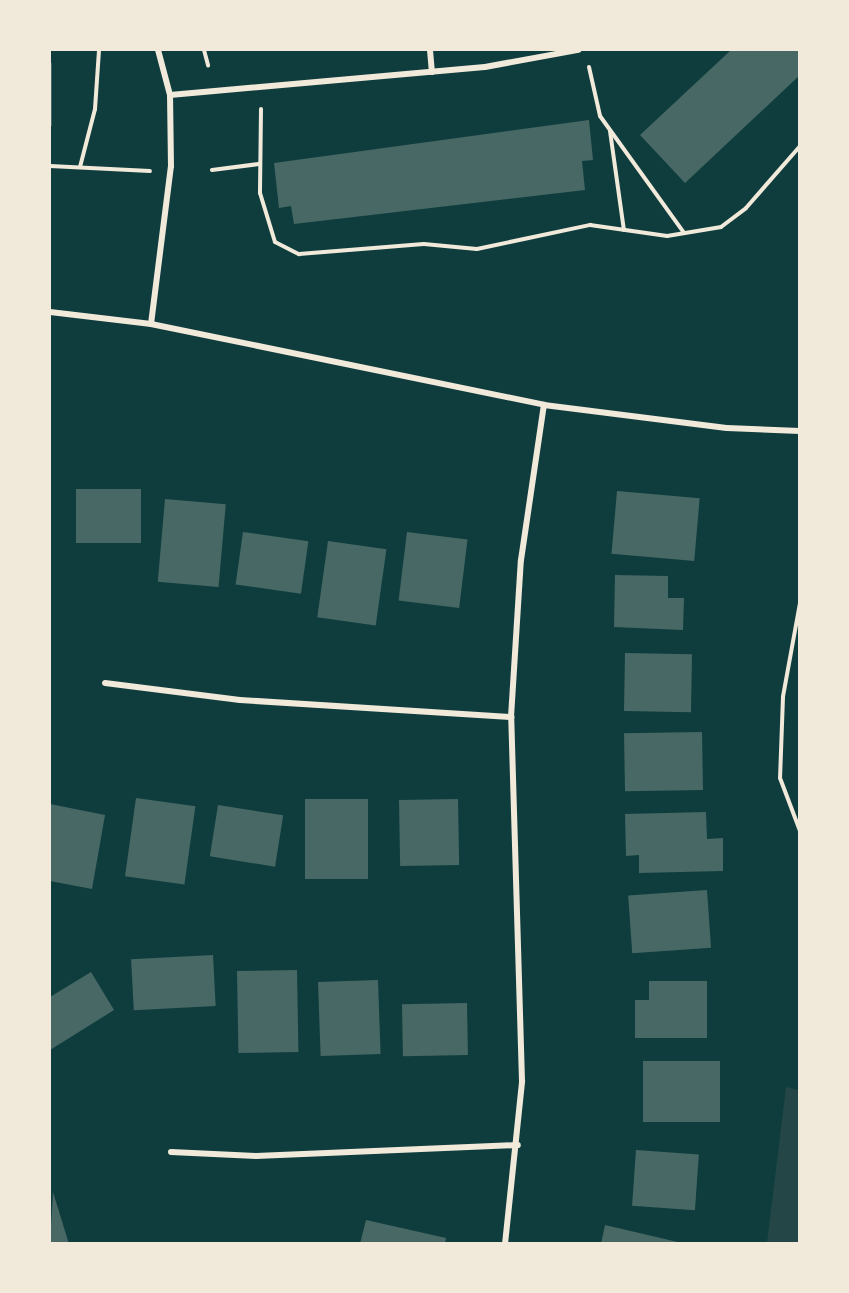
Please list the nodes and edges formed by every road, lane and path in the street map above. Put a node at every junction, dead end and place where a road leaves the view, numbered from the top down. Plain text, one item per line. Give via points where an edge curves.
1 (99, 50) edge
2 (158, 50) edge
3 (204, 50) edge
4 (430, 50) edge
5 (578, 50) edge
6 (588, 60) dead end
7 (208, 65) dead end
8 (432, 72) junction
9 (261, 87) junction
10 (170, 95) junction
11 (610, 130) junction
12 (800, 146) edge
13 (259, 164) junction
14 (50, 166) edge
15 (80, 167) junction
16 (212, 170) dead end
17 (151, 171) dead end
18 (624, 230) junction
19 (684, 233) junction
20 (50, 312) edge
21 (151, 324) junction
22 (544, 405) junction
23 (800, 431) edge
24 (800, 603) edge
25 (105, 683) dead end
26 (511, 717) junction
27 (800, 831) edge
28 (518, 1145) junction
29 (171, 1152) dead end
30 (505, 1244) edge

1 - 15 path via 95,109
2 - 10 street
3 - 7 path
4 - 8 street
5 - 8 street
6 - 11 path via 600,116
8 - 9 street
9 - 10 street
9 - 13 path
10 - 21 street via 169,207
11 - 18 path
11 - 19 path
12 - 19 path via 746,208 721,226
13 - 16 path
13 - 18 path via 260,193 275,242 299,254 424,243 477,249 590,225
14 - 15 path
15 - 17 path
18 - 19 path
20 - 21 street
21 - 22 street
22 - 23 street via 727,428
22 - 26 street via 521,560
24 - 27 path via 783,698 780,778
25 - 26 street via 240,700
26 - 28 street via 522,1012
28 - 29 street via 256,1156
28 - 30 street

